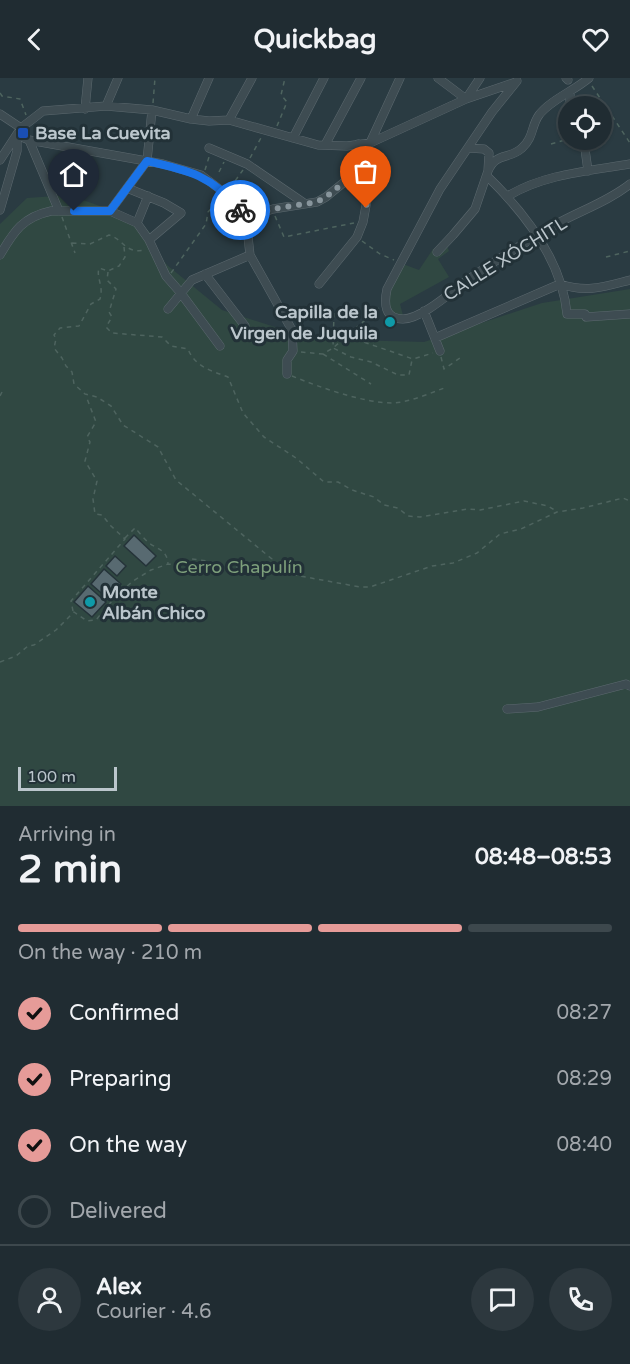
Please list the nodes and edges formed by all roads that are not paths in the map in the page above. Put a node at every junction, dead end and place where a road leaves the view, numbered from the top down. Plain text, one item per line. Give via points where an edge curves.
1 (88, 78) edge
2 (117, 78) edge
3 (208, 78) edge
4 (252, 78) edge
5 (324, 78) edge
6 (361, 78) edge
7 (400, 78) edge
8 (438, 78) edge
9 (480, 78) edge
10 (588, 79) edge
11 (517, 80) edge
12 (570, 92) junction
13 (570, 96) edge
14 (466, 99) junction
15 (106, 106) junction
16 (85, 109) junction
17 (152, 110) junction
18 (0, 114) edge
19 (191, 119) junction
20 (229, 120) junction
21 (19, 131) junction
22 (292, 138) junction
23 (29, 140) junction
24 (0, 141) edge
25 (370, 143) junction
26 (10, 144) junction
27 (358, 144) junction
28 (325, 145) junction
29 (209, 148) road end
30 (469, 148) junction
31 (585, 150) edge
32 (0, 159) edge
33 (147, 161) junction
34 (370, 161) junction
35 (630, 164) edge
36 (588, 171) junction
37 (488, 173) junction
38 (630, 184) edge
39 (127, 188) junction
40 (148, 196) junction
41 (508, 196) junction
42 (304, 203) junction
43 (0, 210) edge
44 (59, 211) junction
45 (110, 211) junction
46 (246, 218) junction
47 (136, 223) junction
48 (537, 237) junction
49 (150, 243) junction
50 (437, 252) dead end
51 (0, 255) edge
52 (250, 255) junction
53 (205, 274) junction
54 (630, 280) edge
55 (319, 284) dead end
56 (560, 284) junction
57 (180, 292) junction
58 (168, 309) dead end
59 (424, 311) junction
60 (630, 314) edge
61 (245, 326) dead end
62 (435, 338) junction
63 (220, 346) dead end
64 (440, 351) road end
65 (287, 374) road end
66 (629, 685) edge
67 (507, 709) dead end

1 - 16 street
2 - 15 street
3 - 19 street
4 - 20 street
5 - 22 street
6 - 28 street
7 - 25 street
8 - 14 street
9 - 14 street
10 - 12 street
11 - 14 street
11 - 30 street
12 - 13 street
12 - 37 street via 540,113 530,139 517,152 498,158
14 - 25 street
15 - 16 street
15 - 17 street
16 - 21 street via 43,111
17 - 19 street
17 - 33 street
18 - 21 street
19 - 20 street
20 - 22 street
21 - 23 street
21 - 26 street
21 - 43 street
22 - 28 street
23 - 33 street
23 - 44 street
24 - 26 street
25 - 27 street
26 - 32 street
27 - 28 street
27 - 34 street
29 - 42 street via 247,164
30 - 37 street via 489,153
30 - 59 street, CALLE XÓCHITL via 440,189 387,290 384,304 394,318 404,319
31 - 36 street
33 - 39 street
33 - 46 street via 201,175 226,194
34 - 42 street via 326,197
34 - 55 street via 371,178 357,237
35 - 36 street
36 - 41 street via 546,179
37 - 41 street
37 - 50 street via 475,209
38 - 48 street, CALLE XÓCHITL
39 - 40 street
39 - 45 street
40 - 47 street
40 - 49 street via 181,213
41 - 48 street
42 - 46 street
44 - 45 street
44 - 51 street via 27,219
45 - 47 street
46 - 52 street
47 - 49 street
48 - 56 street via 553,260
48 - 59 street, CALLE XÓCHITL
49 - 57 street via 167,278
52 - 53 street
52 - 65 street via 292,330 293,351 287,360
53 - 57 street
53 - 61 street
54 - 56 street via 587,290
56 - 60 street via 567,314
56 - 62 street
57 - 58 street
57 - 63 street
59 - 62 street
62 - 64 street
66 - 67 street via 538,707

